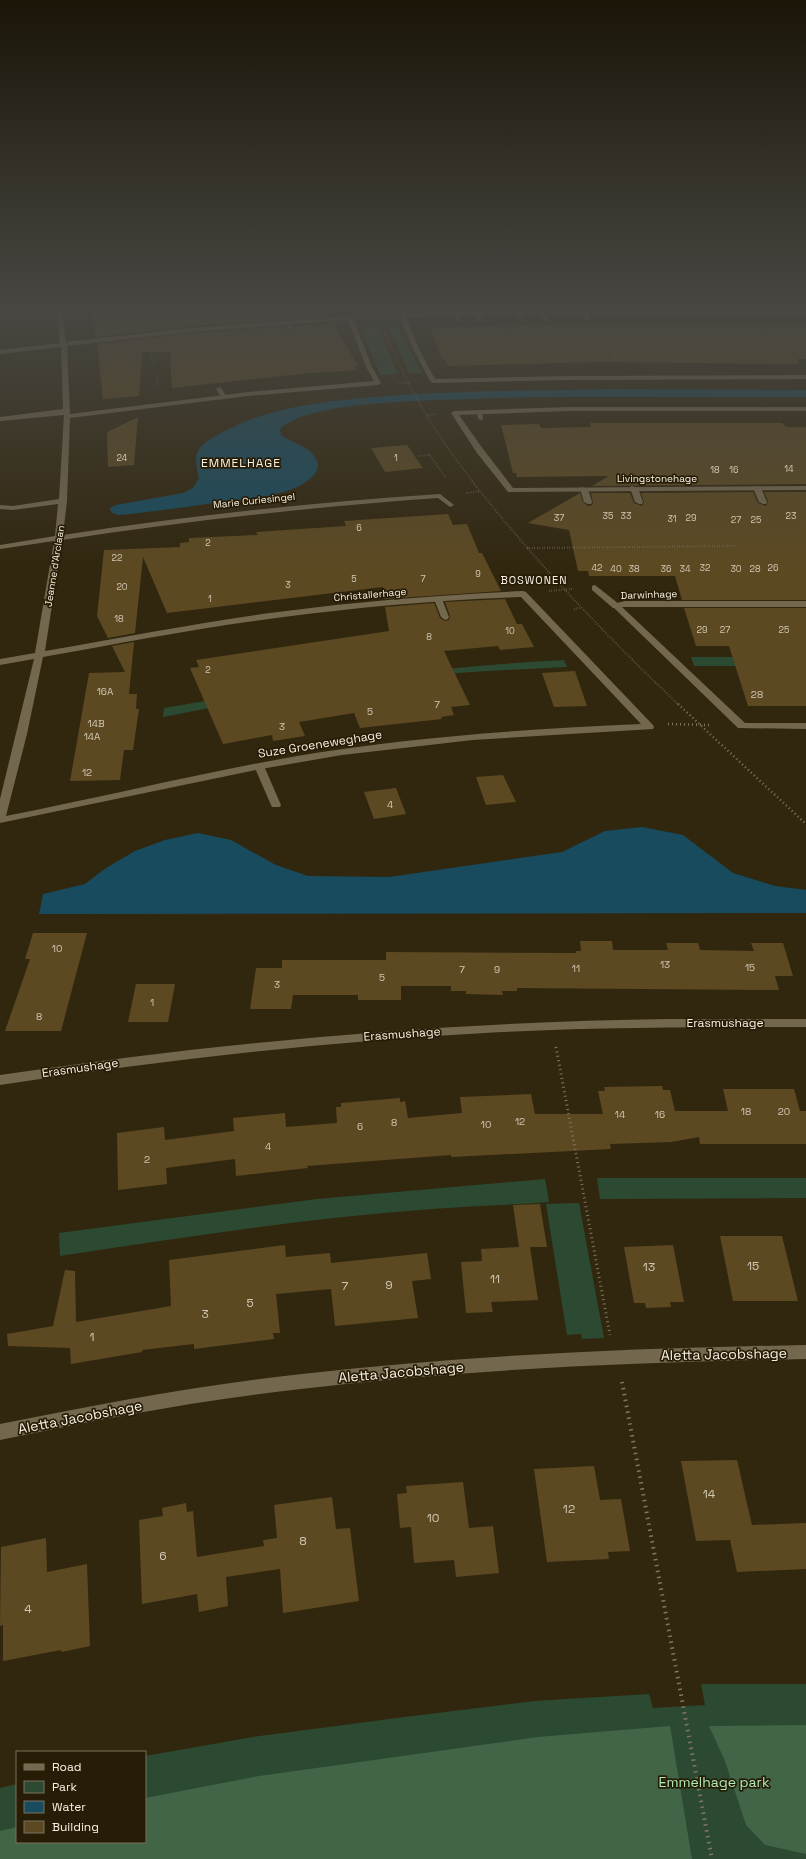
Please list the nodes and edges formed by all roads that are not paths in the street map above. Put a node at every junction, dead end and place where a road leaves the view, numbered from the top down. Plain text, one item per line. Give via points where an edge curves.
1 (67, 396) edge
2 (239, 396) edge
3 (224, 397) joint
4 (806, 410) edge
5 (479, 411) junction
6 (68, 413) junction
7 (0, 419) edge
8 (481, 420) dead end
9 (634, 488) junction
10 (756, 488) junction
11 (806, 488) edge
12 (584, 489) junction
13 (63, 500) junction
14 (588, 502) dead end
15 (639, 502) dead end
16 (763, 502) dead end
17 (450, 505) dead end
18 (0, 508) edge
19 (59, 538) junction
20 (0, 547) edge
21 (595, 588) dead end
22 (438, 599) junction
23 (806, 604) edge
24 (616, 606) junction
25 (445, 616) dead end
26 (39, 655) junction
27 (0, 662) edge
28 (649, 726) joint
29 (806, 726) edge
30 (259, 766) junction
31 (276, 805) dead end
32 (0, 819) edge
33 (806, 1022) edge
34 (0, 1080) edge
35 (806, 1352) edge
36 (0, 1432) edge

1 - 6 street, Jeanne d'Arclaan
2 - 3 street
3 - 6 street
4 - 5 street
5 - 8 street
5 - 12 street, Livingstonehage via 454,413 511,490
6 - 7 street
6 - 13 street, Jeanne d'Arclaan
9 - 10 street, Livingstonehage
9 - 12 street, Livingstonehage
9 - 15 street
10 - 11 street, Livingstonehage
10 - 16 street
12 - 14 street
13 - 18 street
13 - 19 street, Jeanne d'Arclaan
17 - 19 street, Marie Curiesingel via 440,496 342,503 202,517
19 - 20 street, Marie Curiesingel
19 - 26 street, Jeanne d'Arclaan
21 - 24 street
22 - 25 street
22 - 26 street, Christallerhage via 240,620
22 - 28 street, Christallerhage via 523,594
23 - 24 street, Darwinhage
24 - 29 street, Darwinhage via 742,726
26 - 27 street, Christallerhage
26 - 32 street, Jeanne d'Arclaan
28 - 30 street, Suze Groeneweghage via 453,738
30 - 31 street
30 - 32 street, Suze Groeneweghage
33 - 34 street, Erasmushage via 594,1024 410,1033 236,1048
35 - 36 street, Aletta Jacobshage via 615,1356 357,1375 200,1395

